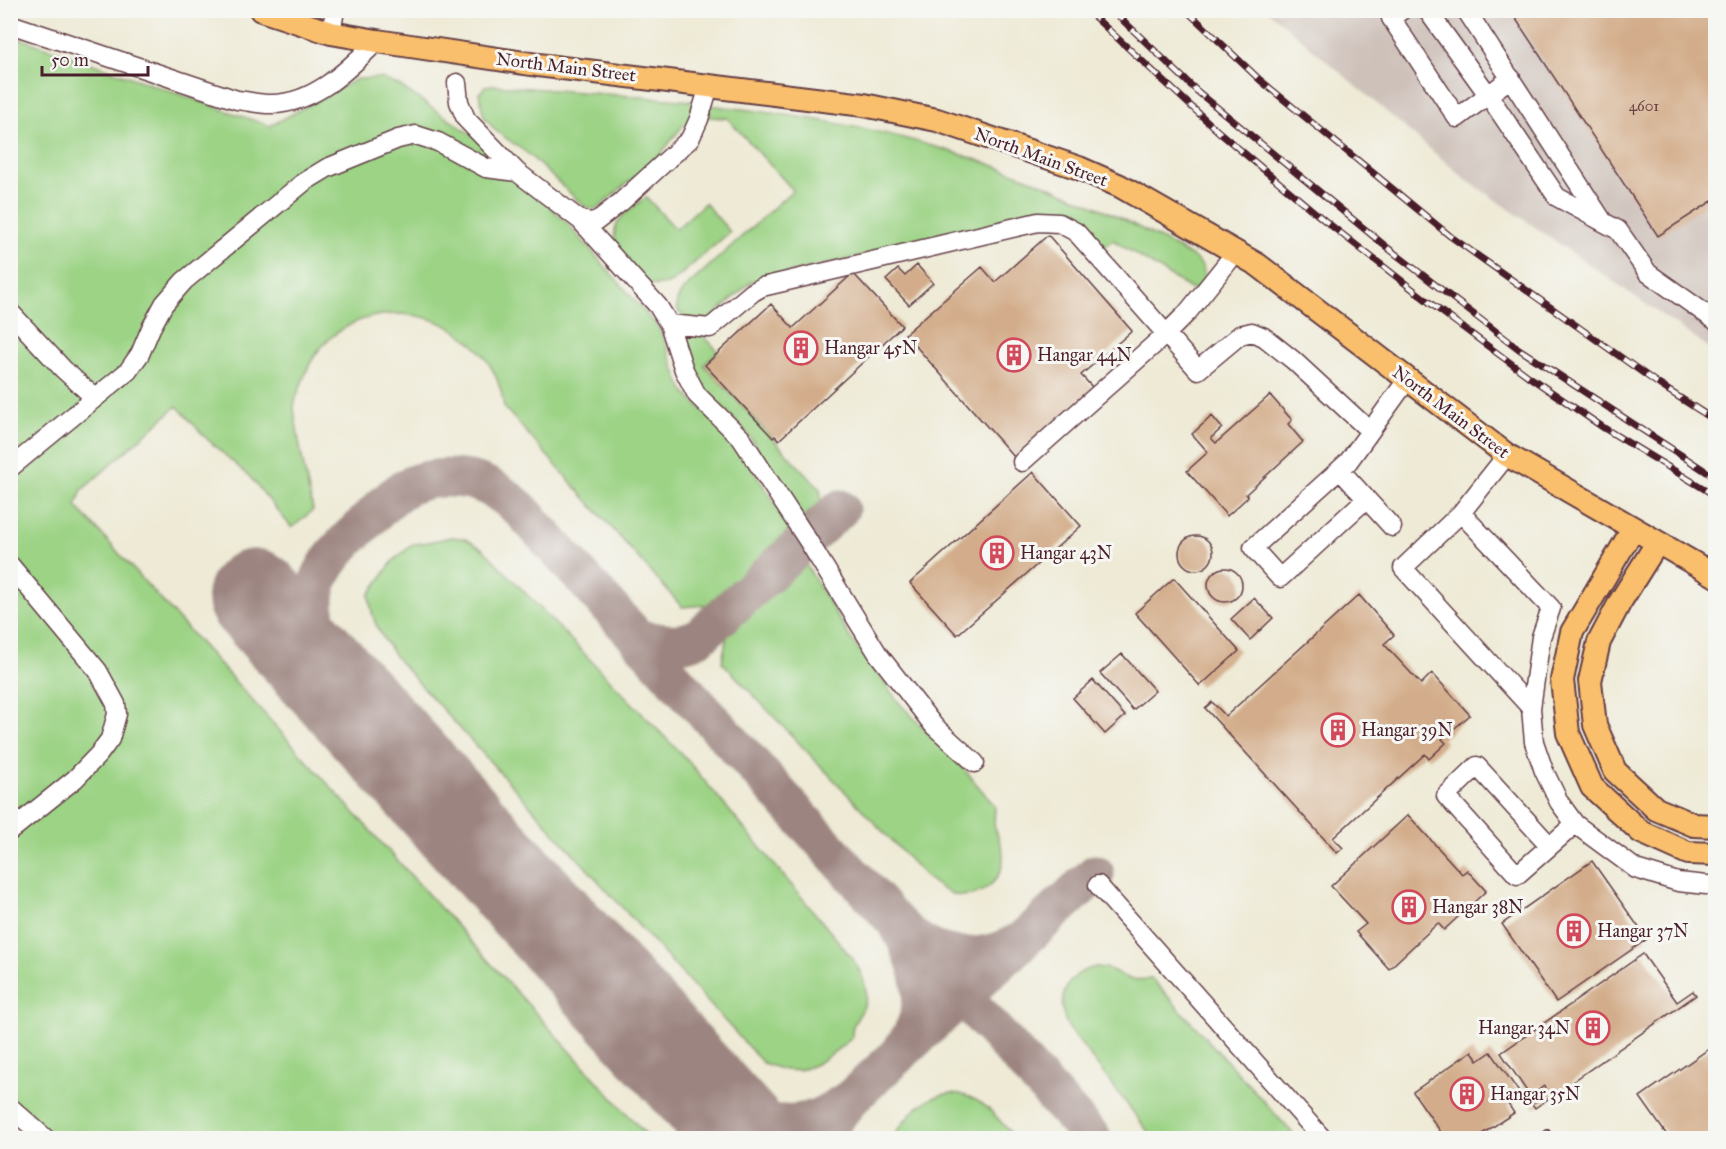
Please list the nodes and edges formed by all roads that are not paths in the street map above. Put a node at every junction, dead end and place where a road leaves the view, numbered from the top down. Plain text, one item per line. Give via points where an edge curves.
1 (261, 10) edge
2 (335, 10) edge
3 (1402, 10) edge
4 (1427, 10) edge
5 (1470, 17) edge
6 (10, 24) edge
7 (331, 33) junction
8 (1449, 40) junction
9 (377, 41) junction
10 (1511, 78) junction
11 (457, 84) dead end
12 (706, 85) junction
13 (1489, 96) junction
14 (1547, 134) junction
15 (1525, 149) junction
16 (518, 172) junction
17 (589, 220) junction
18 (1603, 222) junction
19 (1236, 252) junction
20 (10, 312) edge
21 (1716, 321) edge
22 (669, 324) junction
23 (1166, 334) junction
24 (1407, 380) junction
25 (95, 398) junction
26 (1370, 431) junction
27 (1507, 455) junction
28 (1022, 462) dead end
29 (10, 468) edge
30 (1340, 470) junction
31 (1366, 499) junction
32 (1461, 513) junction
33 (1392, 527) dead end
34 (1633, 529) junction
35 (1657, 543) junction
36 (10, 565) edge
37 (1716, 576) edge
38 (1531, 708) junction
39 (975, 763) dead end
40 (1575, 824) junction
41 (1716, 826) edge
42 (10, 831) edge
43 (1550, 846) junction
44 (1716, 854) edge
45 (1098, 885) dead end
46 (1716, 886) edge
47 (10, 1107) edge
48 (45, 1138) edge
49 (1322, 1138) edge

1 - 7 main road, North Main Street
2 - 7 lane
3 - 13 lane via 1391,18 1457,118
4 - 8 lane
5 - 8 lane
5 - 10 lane
6 - 9 lane via 237,100 270,104 305,96 331,82
7 - 9 main road, North Main Street
8 - 13 lane
9 - 12 main road, North Main Street
10 - 13 lane
10 - 14 lane
11 - 16 lane via 466,119
12 - 17 lane via 706,96 690,139 621,202
12 - 19 main road, North Main Street via 864,105 937,120 1079,168 1120,186
13 - 15 lane
14 - 15 lane
14 - 18 lane
15 - 18 lane via 1557,197
16 - 17 lane
16 - 25 lane via 486,168 438,142 416,135 327,168 304,182 184,281 164,304 128,371
17 - 22 lane
18 - 21 lane via 1618,230 1648,273
19 - 23 lane
19 - 24 main road, North Main Street
20 - 25 lane
22 - 23 lane via 710,328 762,287 1047,221 1076,232
22 - 39 lane via 697,395 741,438 878,654 934,726
23 - 26 lane via 1198,370 1240,334 1258,334 1286,354
23 - 28 lane
24 - 26 lane
24 - 27 main road, North Main Street
25 - 29 lane
26 - 30 lane
27 - 32 lane
27 - 34 main road, North Main Street
30 - 31 lane
30 - 31 lane via 1253,548 1280,578
31 - 33 lane
32 - 38 lane via 1551,608 1541,637
32 - 38 lane via 1403,568
34 - 35 main road, North Main Street
34 - 44 main road via 1572,632 1562,680 1568,733 1592,787 1641,832 1688,853
35 - 37 main road, North Main Street
35 - 41 main road via 1599,642 1590,681 1595,725 1615,771 1656,809 1694,825
36 - 42 lane via 98,671 116,704 117,714 110,739 99,754 75,779
38 - 40 lane via 1534,742 1544,771
40 - 43 lane
40 - 46 lane via 1636,869 1678,882
43 - 43 lane via 1477,766 1446,796 1517,875
45 - 49 lane
47 - 48 lane

